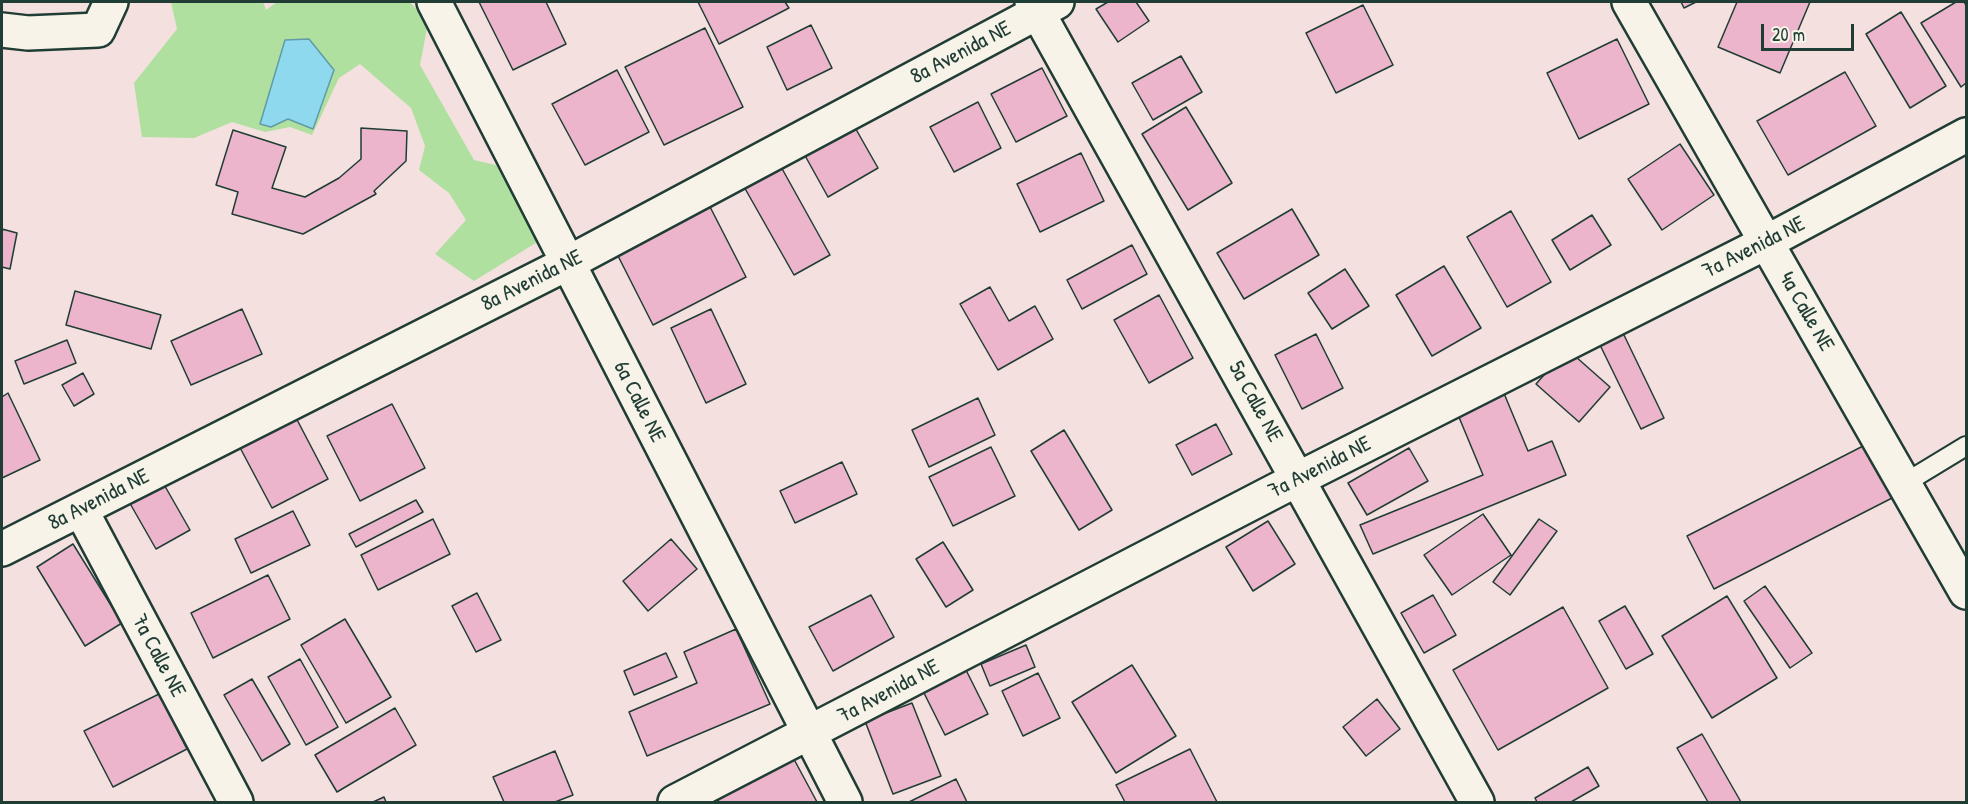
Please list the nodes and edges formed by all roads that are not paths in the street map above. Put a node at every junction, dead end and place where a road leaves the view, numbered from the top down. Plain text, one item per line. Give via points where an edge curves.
1 (111, 2) edge
2 (434, 2) edge
3 (1629, 2) edge
4 (1042, 5) edge
5 (2, 30) edge
6 (1966, 135) edge
7 (1766, 243) junction
8 (568, 263) junction
9 (1966, 446) edge
10 (1298, 479) junction
11 (1905, 483) junction
12 (81, 510) junction
13 (2, 549) edge
14 (1966, 592) edge
15 (810, 733) junction
16 (236, 802) edge
17 (675, 802) edge
18 (845, 802) edge
19 (1477, 802) edge

1 - 5 street via 98,30
2 - 8 street, 6a Calle NE
3 - 7 street, 4a Calle NE
4 - 8 street, 8a Avenida NE
4 - 10 street, 5a Calle NE
6 - 7 street, 7a Avenida NE
7 - 10 street, 7a Avenida NE
7 - 11 street, 4a Calle NE
8 - 12 street, 8a Avenida NE
8 - 15 street, 6a Calle NE
9 - 11 lane
10 - 15 street, 7a Avenida NE
10 - 19 street, 5a Calle NE
11 - 14 street, 4a Calle NE
12 - 13 street, 8a Avenida NE
12 - 16 street, 7a Calle NE
15 - 17 street, 7a Avenida NE
15 - 18 street, 6a Calle NE

